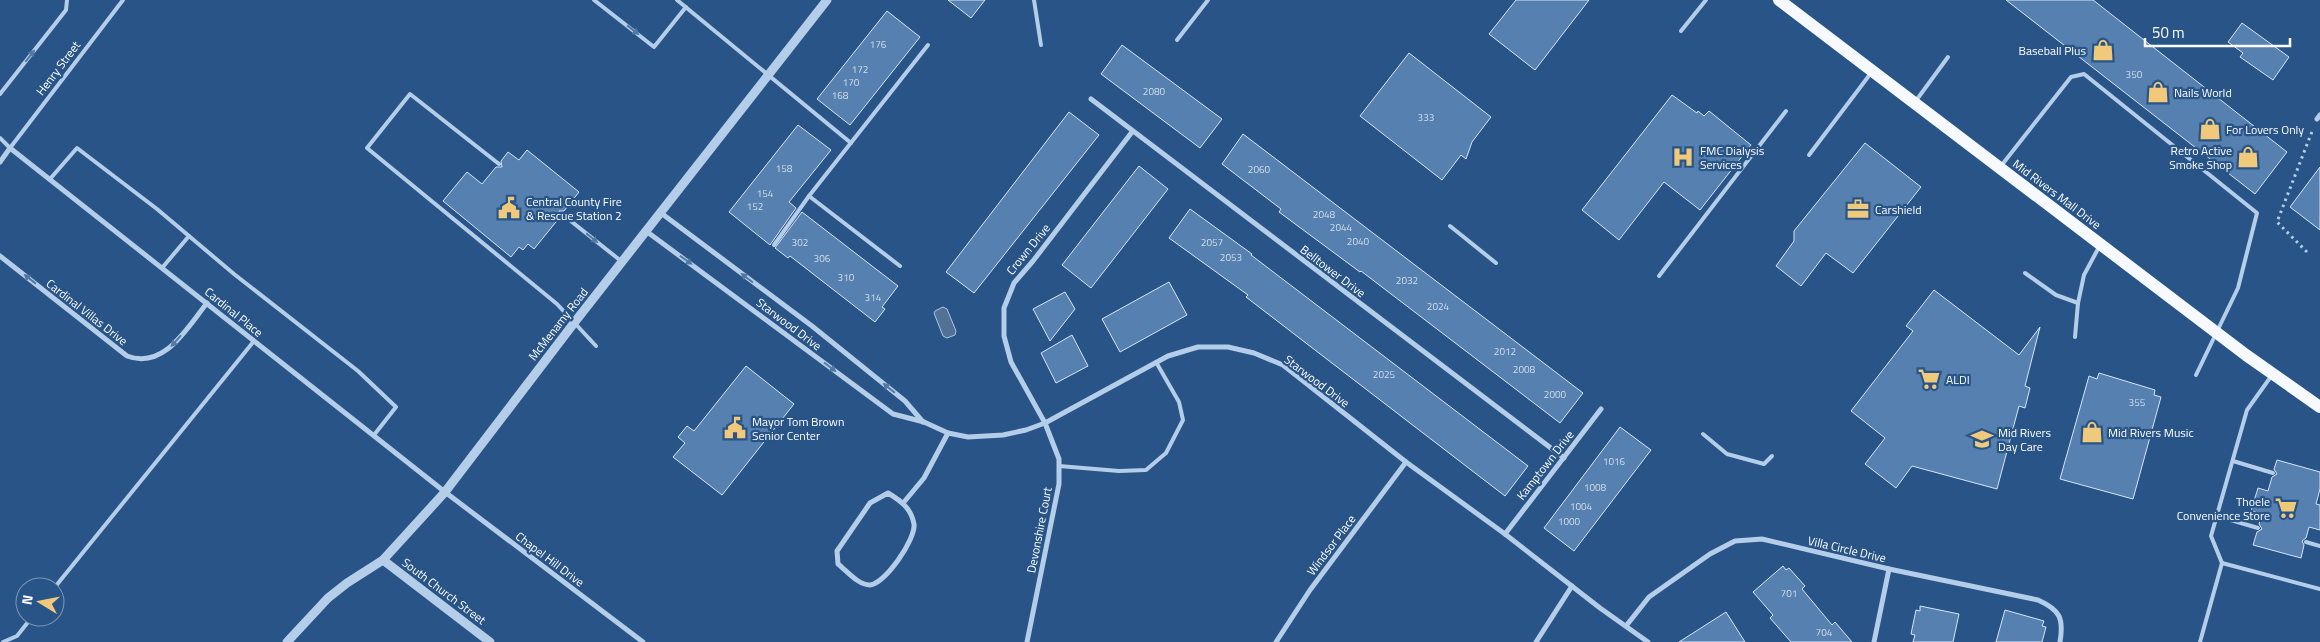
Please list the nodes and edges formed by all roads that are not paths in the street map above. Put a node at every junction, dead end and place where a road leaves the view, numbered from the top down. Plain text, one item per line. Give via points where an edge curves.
1 (67, 0) edge
2 (123, 0) edge
3 (594, 0) edge
4 (677, 0) edge
5 (827, 0) edge
6 (1034, 0) edge
7 (1208, 0) edge
8 (1706, 0) edge
9 (1779, 0) edge
10 (686, 7) junction
11 (1681, 31) dead end
12 (1177, 40) dead end
13 (1041, 44) dead end
14 (928, 45) dead end
15 (1948, 57) dead end
16 (1872, 71) junction
17 (767, 76) junction
18 (0, 94) edge
19 (1090, 99) dead end
20 (1914, 103) junction
21 (1786, 111) dead end
22 (1132, 132) junction
23 (0, 138) edge
24 (851, 143) junction
25 (10, 148) junction
26 (1809, 155) dead end
27 (0, 162) edge
28 (499, 164) dead end
29 (1999, 168) junction
30 (50, 179) junction
31 (809, 196) junction
32 (661, 213) junction
33 (562, 214) dead end
34 (1450, 226) dead end
35 (646, 231) junction
36 (189, 236) junction
37 (774, 244) dead end
38 (2100, 244) junction
39 (0, 256) edge
40 (622, 262) junction
41 (1496, 263) dead end
42 (900, 266) dead end
43 (162, 268) junction
44 (2025, 273) dead end
45 (1659, 276) dead end
46 (208, 304) junction
47 (2078, 304) junction
48 (574, 323) junction
49 (2217, 333) junction
50 (2075, 337) dead end
51 (254, 340) junction
52 (596, 346) dead end
53 (1156, 362) junction
54 (2272, 374) junction
55 (2196, 375) dead end
56 (2320, 407) edge
57 (1601, 409) dead end
58 (924, 422) junction
59 (1045, 423) junction
60 (948, 433) junction
61 (1703, 434) dead end
62 (374, 435) junction
63 (1772, 456) dead end
64 (1564, 458) junction
65 (2232, 461) junction
66 (1406, 462) junction
67 (1059, 466) junction
68 (2273, 473) dead end
69 (445, 492) junction
70 (904, 502) junction
71 (2217, 516) junction
72 (2258, 528) dead end
73 (1505, 534) junction
74 (2306, 542) dead end
75 (2320, 546) edge
76 (383, 560) junction
77 (2222, 563) junction
78 (1889, 569) junction
79 (63, 577) edge
80 (1572, 586) junction
81 (2320, 589) edge
82 (1626, 626) junction
83 (24, 627) edge
84 (3, 642) edge
85 (287, 642) edge
86 (490, 642) edge
87 (644, 642) edge
88 (1027, 642) edge
89 (1276, 642) edge
90 (1536, 642) edge
91 (1648, 642) edge
92 (1874, 642) edge
93 (2060, 642) edge
94 (2200, 642) edge

18 -> 1 lane via 66,10
2 - 25 lane, Henry Street
3 -> 10 lane via 654,47
4 - 10 lane
5 - 17 street, McMenamy Road
6 - 13 lane
7 - 12 lane
8 - 11 lane
9 - 16 main road, Mid Rivers Mall Drive
10 - 17 lane
14 - 24 lane
15 - 20 lane
16 - 20 main road, Mid Rivers Mall Drive
16 - 26 lane
17 - 24 lane
17 - 32 street, McMenamy Road
19 - 22 street, Belltower Drive
20 - 29 main road, Mid Rivers Mall Drive
21 - 45 lane
22 - 59 street, Crown Drive via 1014,283 1004,308 1004,336 1011,362
22 - 64 street, Belltower Drive
23 - 25 lane
24 - 31 lane
25 - 27 street
25 - 30 street, Cardinal Place
28 - 48 lane via 410,94 367,148 557,304
29 - 38 main road, Mid Rivers Mall Drive
29 - 49 lane via 2071,77 2084,74 2257,213 2238,288
30 - 36 lane via 77,148
30 - 43 street, Cardinal Place
31 - 37 lane
31 - 42 lane
32 - 35 street, McMenamy Road
58 -> 32 street, Starwood Drive via 905,401 828,339
33 -> 40 lane
34 - 41 lane
35 - 40 street, McMenamy Road
35 -> 58 street, Starwood Drive via 893,414
36 - 43 lane
36 - 62 lane via 358,371 396,407
38 - 47 lane via 2084,275
38 - 49 main road, Mid Rivers Mall Drive
46 -> 39 street, Cardinal Villas Drive via 167,351 158,357 136,359 127,356
40 - 48 street, McMenamy Road
43 - 46 street, Cardinal Place
44 - 47 lane via 2056,295
46 - 51 street, Cardinal Place
47 - 50 lane
48 - 52 lane
48 - 69 street, McMenamy Road
49 - 54 main road, Mid Rivers Mall Drive
49 - 55 lane
51 - 62 street, Cardinal Place
51 - 79 lane
53 - 59 street, Starwood Drive
53 - 66 street, Starwood Drive via 1198,348 1228,347 1254,352 1283,365
53 - 67 lane via 1179,402 1183,420 1166,453 1146,470
54 - 56 main road, Mid Rivers Mall Drive
54 - 65 lane via 2247,410
57 - 64 street, Kamptown Drive
58 - 60 street, Starwood Drive
59 - 60 street, Starwood Drive via 985,438
59 - 67 street, Devonshire Court
60 - 70 street via 924,478
61 - 63 lane via 1727,454 1764,464
62 - 69 street, Cardinal Place
64 - 73 street, Kamptown Drive
65 - 68 lane
65 - 71 lane
66 - 73 street, Starwood Drive
66 - 89 street, Windsor Place via 1310,590
67 - 88 street, Devonshire Court via 1059,484
69 - 76 street, McMenamy Road
69 - 87 street, Chapel Hill Drive
70 - 70 street via 888,493 870,503 837,551 838,564 853,577 872,585 881,580 909,543 914,526
71 - 72 lane
71 - 77 lane via 2211,536
73 - 80 street, Starwood Drive
74 - 75 lane
76 - 85 street, McMenamy Road via 328,598
76 - 86 street, South Church Street
77 - 81 lane
77 - 94 lane
78 - 82 street, Villa Circle Drive via 1762,539 1735,541 1710,554 1649,597
78 - 92 street
78 - 93 street, Villa Circle Drive via 2038,600 2055,608 2062,622
80 - 82 street, Starwood Drive
80 - 90 street
82 - 91 street, Starwood Drive
83 - 84 lane via 17,636

